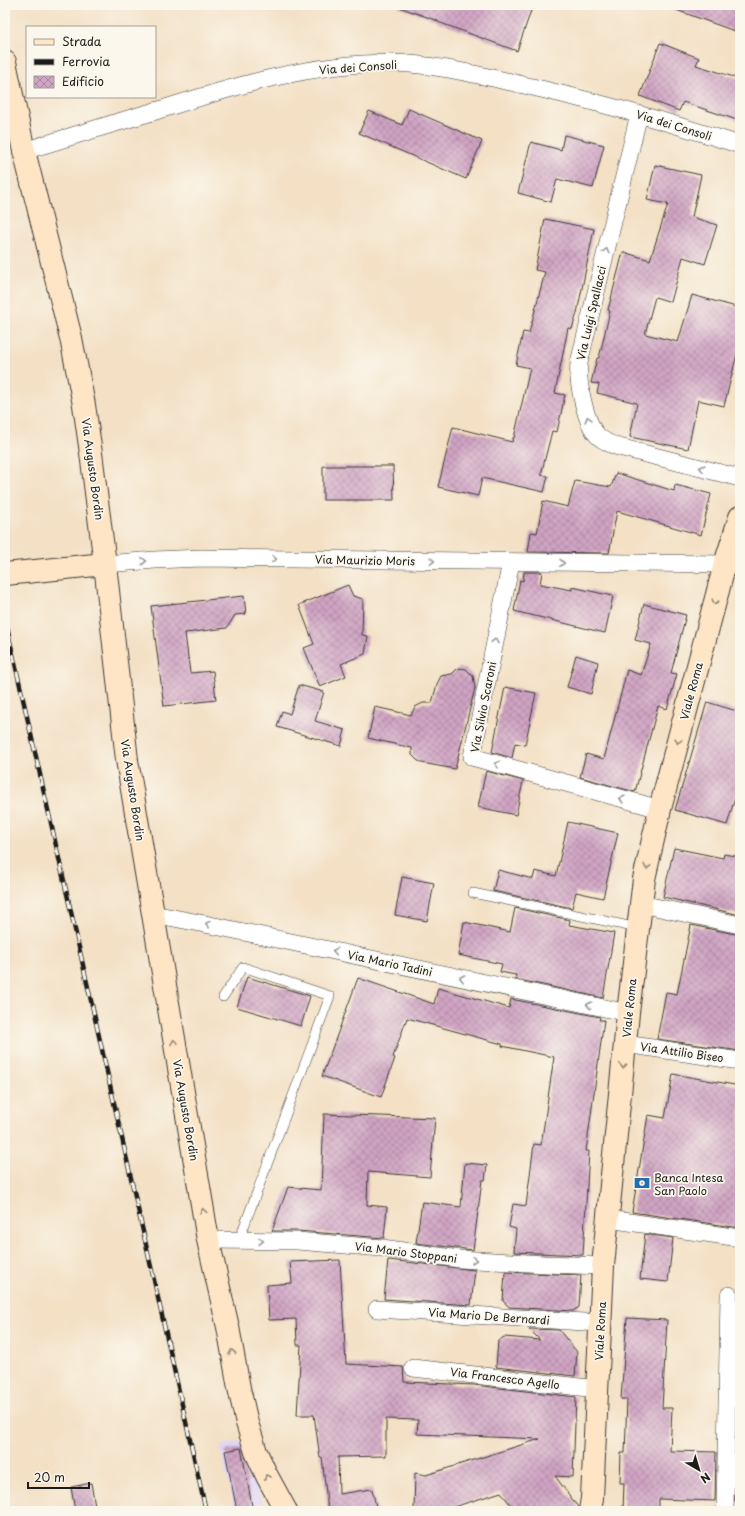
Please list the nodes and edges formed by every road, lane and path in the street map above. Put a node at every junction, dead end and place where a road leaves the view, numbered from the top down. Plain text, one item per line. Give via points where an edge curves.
1 (5, 62) edge
2 (639, 114) junction
3 (740, 145) edge
4 (24, 151) junction
5 (740, 478) edge
6 (740, 518) edge
7 (511, 562) junction
8 (106, 564) junction
9 (725, 564) junction
10 (5, 574) edge
11 (660, 809) junction
12 (473, 893) dead end
13 (641, 904) junction
14 (153, 914) junction
15 (740, 926) edge
16 (638, 929) junction
17 (223, 997) dead end
18 (628, 1013) junction
19 (625, 1044) junction
20 (740, 1061) edge
21 (608, 1219) junction
22 (740, 1238) edge
23 (208, 1240) junction
24 (239, 1240) junction
25 (603, 1266) junction
26 (729, 1295) dead end
27 (377, 1309) dead end
28 (600, 1323) junction
29 (413, 1368) dead end
30 (597, 1389) junction
31 (286, 1511) edge
32 (590, 1511) edge
33 (725, 1511) edge

1 - 4 street, Via Augusto Bordin
2 - 3 street, Via dei Consoli
2 - 4 street, Via dei Consoli via 572,95 462,71 409,64 370,64 301,72 249,83
5 -> 2 street, Via Luigi Spallacci via 615,446 599,437 589,422 580,388 579,363
4 - 8 street, Via Augusto Bordin via 69,330 92,453
6 - 9 street, Viale Roma
8 -> 7 street, Via Maurizio Moris via 201,558
7 -> 9 street, Via Maurizio Moris
11 -> 7 street, Via Silvio Scaroni via 472,757
8 - 10 street, Via Maurizio Moris
8 - 14 street, Via Augusto Bordin via 128,760
9 -> 11 street, Viale Roma
11 -> 13 street, Viale Roma
12 - 16 lane
13 - 15 street
13 - 16 street, Viale Roma
18 -> 14 street, Via Mario Tadini
23 -> 14 street, Via Augusto Bordin
16 - 18 street, Viale Roma
17 - 24 lane via 243,967 330,996
18 - 19 street, Viale Roma
19 - 20 street, Via Attilio Biseo
19 -> 21 street, Viale Roma
21 - 22 street
21 - 25 street, Viale Roma
23 - 24 street, Via Mario Stoppani
31 -> 23 street, Via Augusto Bordin via 256,1452 247,1423
24 -> 25 street, Via Mario Stoppani via 297,1241 382,1248 459,1259
25 - 28 street, Viale Roma
26 - 33 street
27 - 28 street, Via Mario De Bernardi
28 - 30 street, Viale Roma
29 - 30 street, Via Francesco Agello
30 - 32 street, Viale Roma

